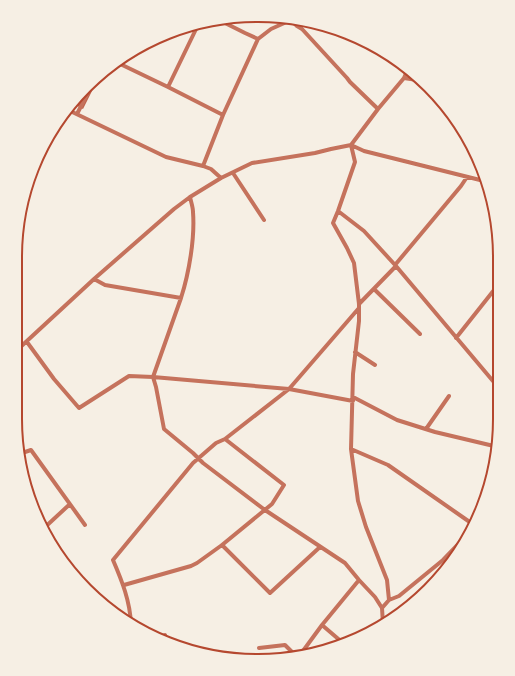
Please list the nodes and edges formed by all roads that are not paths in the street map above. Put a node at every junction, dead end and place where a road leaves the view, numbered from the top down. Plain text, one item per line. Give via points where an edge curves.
1 (227, 24) edge
2 (284, 24) edge
3 (297, 26) edge
4 (195, 30) edge
5 (258, 39) junction
6 (122, 65) edge
7 (406, 74) edge
8 (404, 78) junction
9 (412, 79) edge
10 (168, 87) junction
11 (87, 95) edge
12 (378, 109) junction
13 (73, 112) edge
14 (77, 114) junction
15 (223, 115) junction
16 (351, 145) junction
17 (203, 166) junction
18 (233, 173) junction
19 (467, 177) junction
20 (221, 178) junction
21 (480, 180) edge
22 (190, 197) junction
23 (338, 211) junction
24 (264, 220) dead end
25 (396, 266) junction
26 (94, 279) junction
27 (374, 290) junction
28 (493, 291) edge
29 (181, 298) junction
30 (359, 306) junction
31 (420, 334) dead end
32 (456, 338) junction
33 (27, 342) junction
34 (22, 346) edge
35 (355, 352) junction
36 (375, 365) dead end
37 (153, 377) junction
38 (493, 381) edge
39 (289, 389) junction
40 (449, 396) dead end
41 (353, 399) junction
42 (426, 429) junction
43 (225, 439) junction
44 (491, 445) edge
45 (351, 449) junction
46 (25, 452) edge
47 (198, 458) junction
48 (70, 504) junction
49 (265, 510) junction
50 (469, 522) edge
51 (85, 524) dead end
52 (47, 525) edge
53 (222, 545) junction
54 (320, 547) junction
55 (451, 552) edge
56 (359, 580) junction
57 (124, 585) junction
58 (389, 600) junction
59 (382, 608) junction
60 (130, 616) edge
61 (383, 617) edge
62 (322, 625) junction
63 (339, 640) edge
64 (259, 648) dead end
65 (305, 649) edge
66 (291, 651) edge

1 - 5 street
2 - 5 street
3 - 12 street
4 - 10 street
5 - 15 street
6 - 10 street
7 - 8 street
8 - 9 street
8 - 12 street
10 - 15 street
11 - 14 street
12 - 16 street
13 - 14 street
14 - 17 street via 166,157
15 - 17 street
16 - 18 street via 252,163
16 - 19 street via 364,151
16 - 23 street via 355,162
17 - 20 street
18 - 20 street
18 - 24 street
19 - 21 street
19 - 25 street
20 - 22 street
22 - 26 street
22 - 29 street via 193,233 186,282
23 - 25 street via 364,231
23 - 30 street via 333,222 354,263
25 - 27 street
25 - 32 street
26 - 29 street via 105,285
26 - 33 street
27 - 30 street
27 - 31 street
28 - 32 street
29 - 37 street
30 - 35 street
30 - 39 street
32 - 38 street
33 - 34 street
33 - 37 street via 54,380 79,408 129,376
35 - 36 street
35 - 41 street
37 - 39 street
37 - 47 street via 164,430
39 - 41 street
39 - 43 street
40 - 42 street
41 - 42 street via 397,420
41 - 45 street
42 - 44 street
43 - 47 street
43 - 49 street via 284,485
45 - 50 street via 388,465
45 - 58 street via 358,501 387,580
46 - 48 street via 31,450
47 - 49 street
47 - 57 street via 114,560
48 - 51 street
48 - 52 street
49 - 53 street
49 - 54 street
53 - 54 street via 270,593
53 - 57 street via 191,566
54 - 56 street via 345,563
55 - 58 street via 399,596
56 - 59 street via 376,597
56 - 62 street
57 - 60 street
58 - 59 street
59 - 61 street
62 - 63 street
62 - 65 street
64 - 66 street via 285,645

